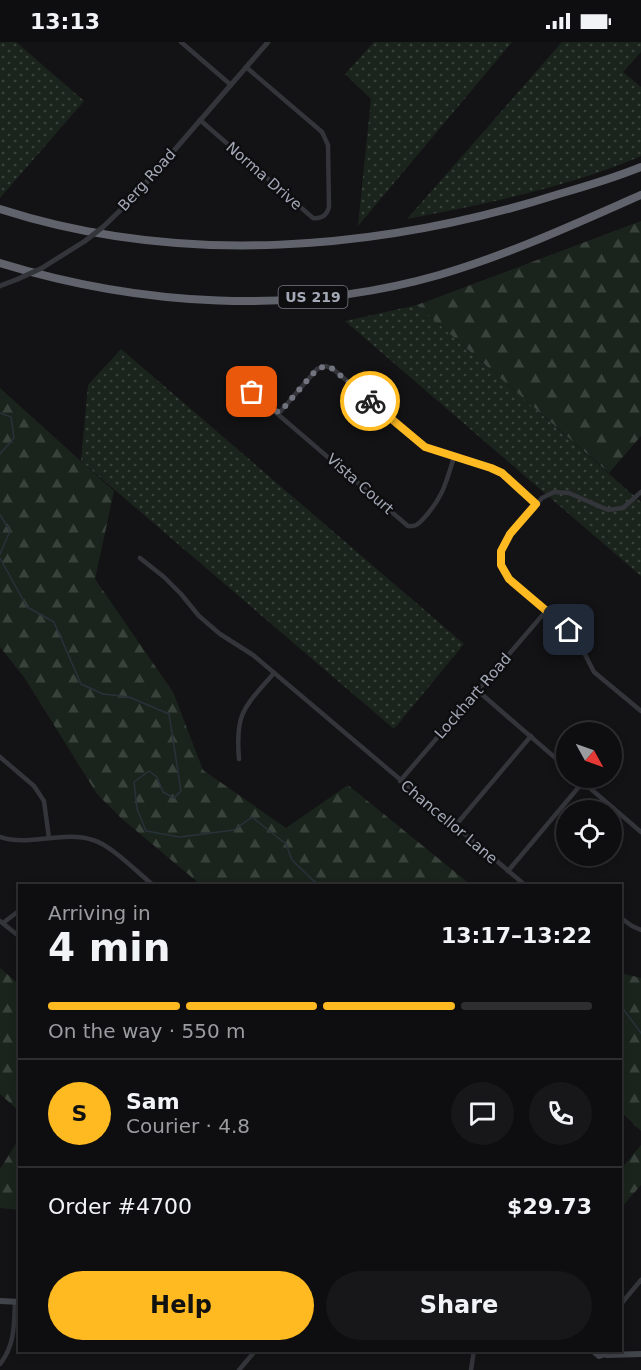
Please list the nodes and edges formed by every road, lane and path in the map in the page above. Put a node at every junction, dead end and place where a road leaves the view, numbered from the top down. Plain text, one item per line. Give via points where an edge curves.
1 (181, 42) edge
2 (268, 42) edge
3 (246, 67) junction
4 (231, 85) junction
5 (200, 120) junction
6 (641, 167) edge
7 (641, 195) edge
8 (0, 209) edge
9 (0, 263) edge
10 (0, 286) edge
11 (249, 382) dead end
12 (277, 412) junction
13 (454, 457) junction
14 (641, 492) edge
15 (536, 504) junction
16 (140, 558) dead end
17 (546, 611) junction
18 (274, 673) junction
19 (478, 691) junction
20 (641, 711) edge
21 (531, 736) junction
22 (0, 757) edge
23 (556, 758) edge
24 (239, 759) dead end
25 (400, 781) junction
26 (579, 788) edge
27 (591, 788) edge
28 (455, 826) junction
29 (641, 832) edge
30 (0, 837) edge
31 (49, 838) junction
32 (508, 871) junction
33 (152, 884) edge
34 (524, 884) edge
35 (18, 911) edge
36 (622, 919) edge
37 (2, 922) edge
38 (641, 930) edge
39 (18, 935) edge
40 (641, 1280) edge
41 (0, 1301) edge
42 (17, 1302) edge
43 (622, 1303) edge
44 (622, 1349) edge
45 (254, 1352) edge
46 (474, 1352) edge
47 (592, 1352) edge
48 (609, 1352) edge
49 (638, 1353) edge
50 (0, 1364) edge
51 (239, 1370) edge
52 (471, 1370) edge

1 - 4 street
2 - 3 street, Berg Road
3 - 4 street, Berg Road
3 - 5 street, Norma Drive via 322,132 328,145 328,209 323,217 313,218
4 - 5 street, Berg Road
5 - 10 street, Berg Road, bridge via 103,227 42,268
6 - 8 highway via 521,206 469,218 390,233 301,243 228,246 144,240 60,226
7 - 9 highway, US 219 via 509,251 438,275 308,298 259,301 153,296 70,282
11 - 12 street, Vista Court via 252,392
12 - 13 street via 317,369 326,366 425,447
12 - 13 street, Vista Court via 413,527 440,500
13 - 15 street via 502,473
14 - 15 street via 623,508 608,510 569,493 554,492
15 - 17 street via 510,534 501,551 501,565 509,579
16 - 18 street, Chancellor Lane via 164,577 199,616
17 - 19 street, Lockhart Road
17 - 20 street via 578,641 594,672
18 - 24 street via 243,712 237,734
18 - 25 street, Chancellor Lane
19 - 21 street
19 - 25 street, Lockhart Road
21 - 23 street
21 - 28 street
22 - 31 street via 34,786 44,801
25 - 28 street, Chancellor Lane
26 - 32 street
27 - 29 street
28 - 32 street, Chancellor Lane
30 - 31 street via 14,841
31 - 33 street via 92,839
32 - 34 street, Chancellor Lane
35 - 37 street
36 - 38 street
37 - 39 street
40 - 43 street
41 - 42 main road
42 - 50 street via 13,1342
44 - 49 main road
45 - 51 street
46 - 52 street
47 - 48 main road via 599,1356
48 - 49 main road

